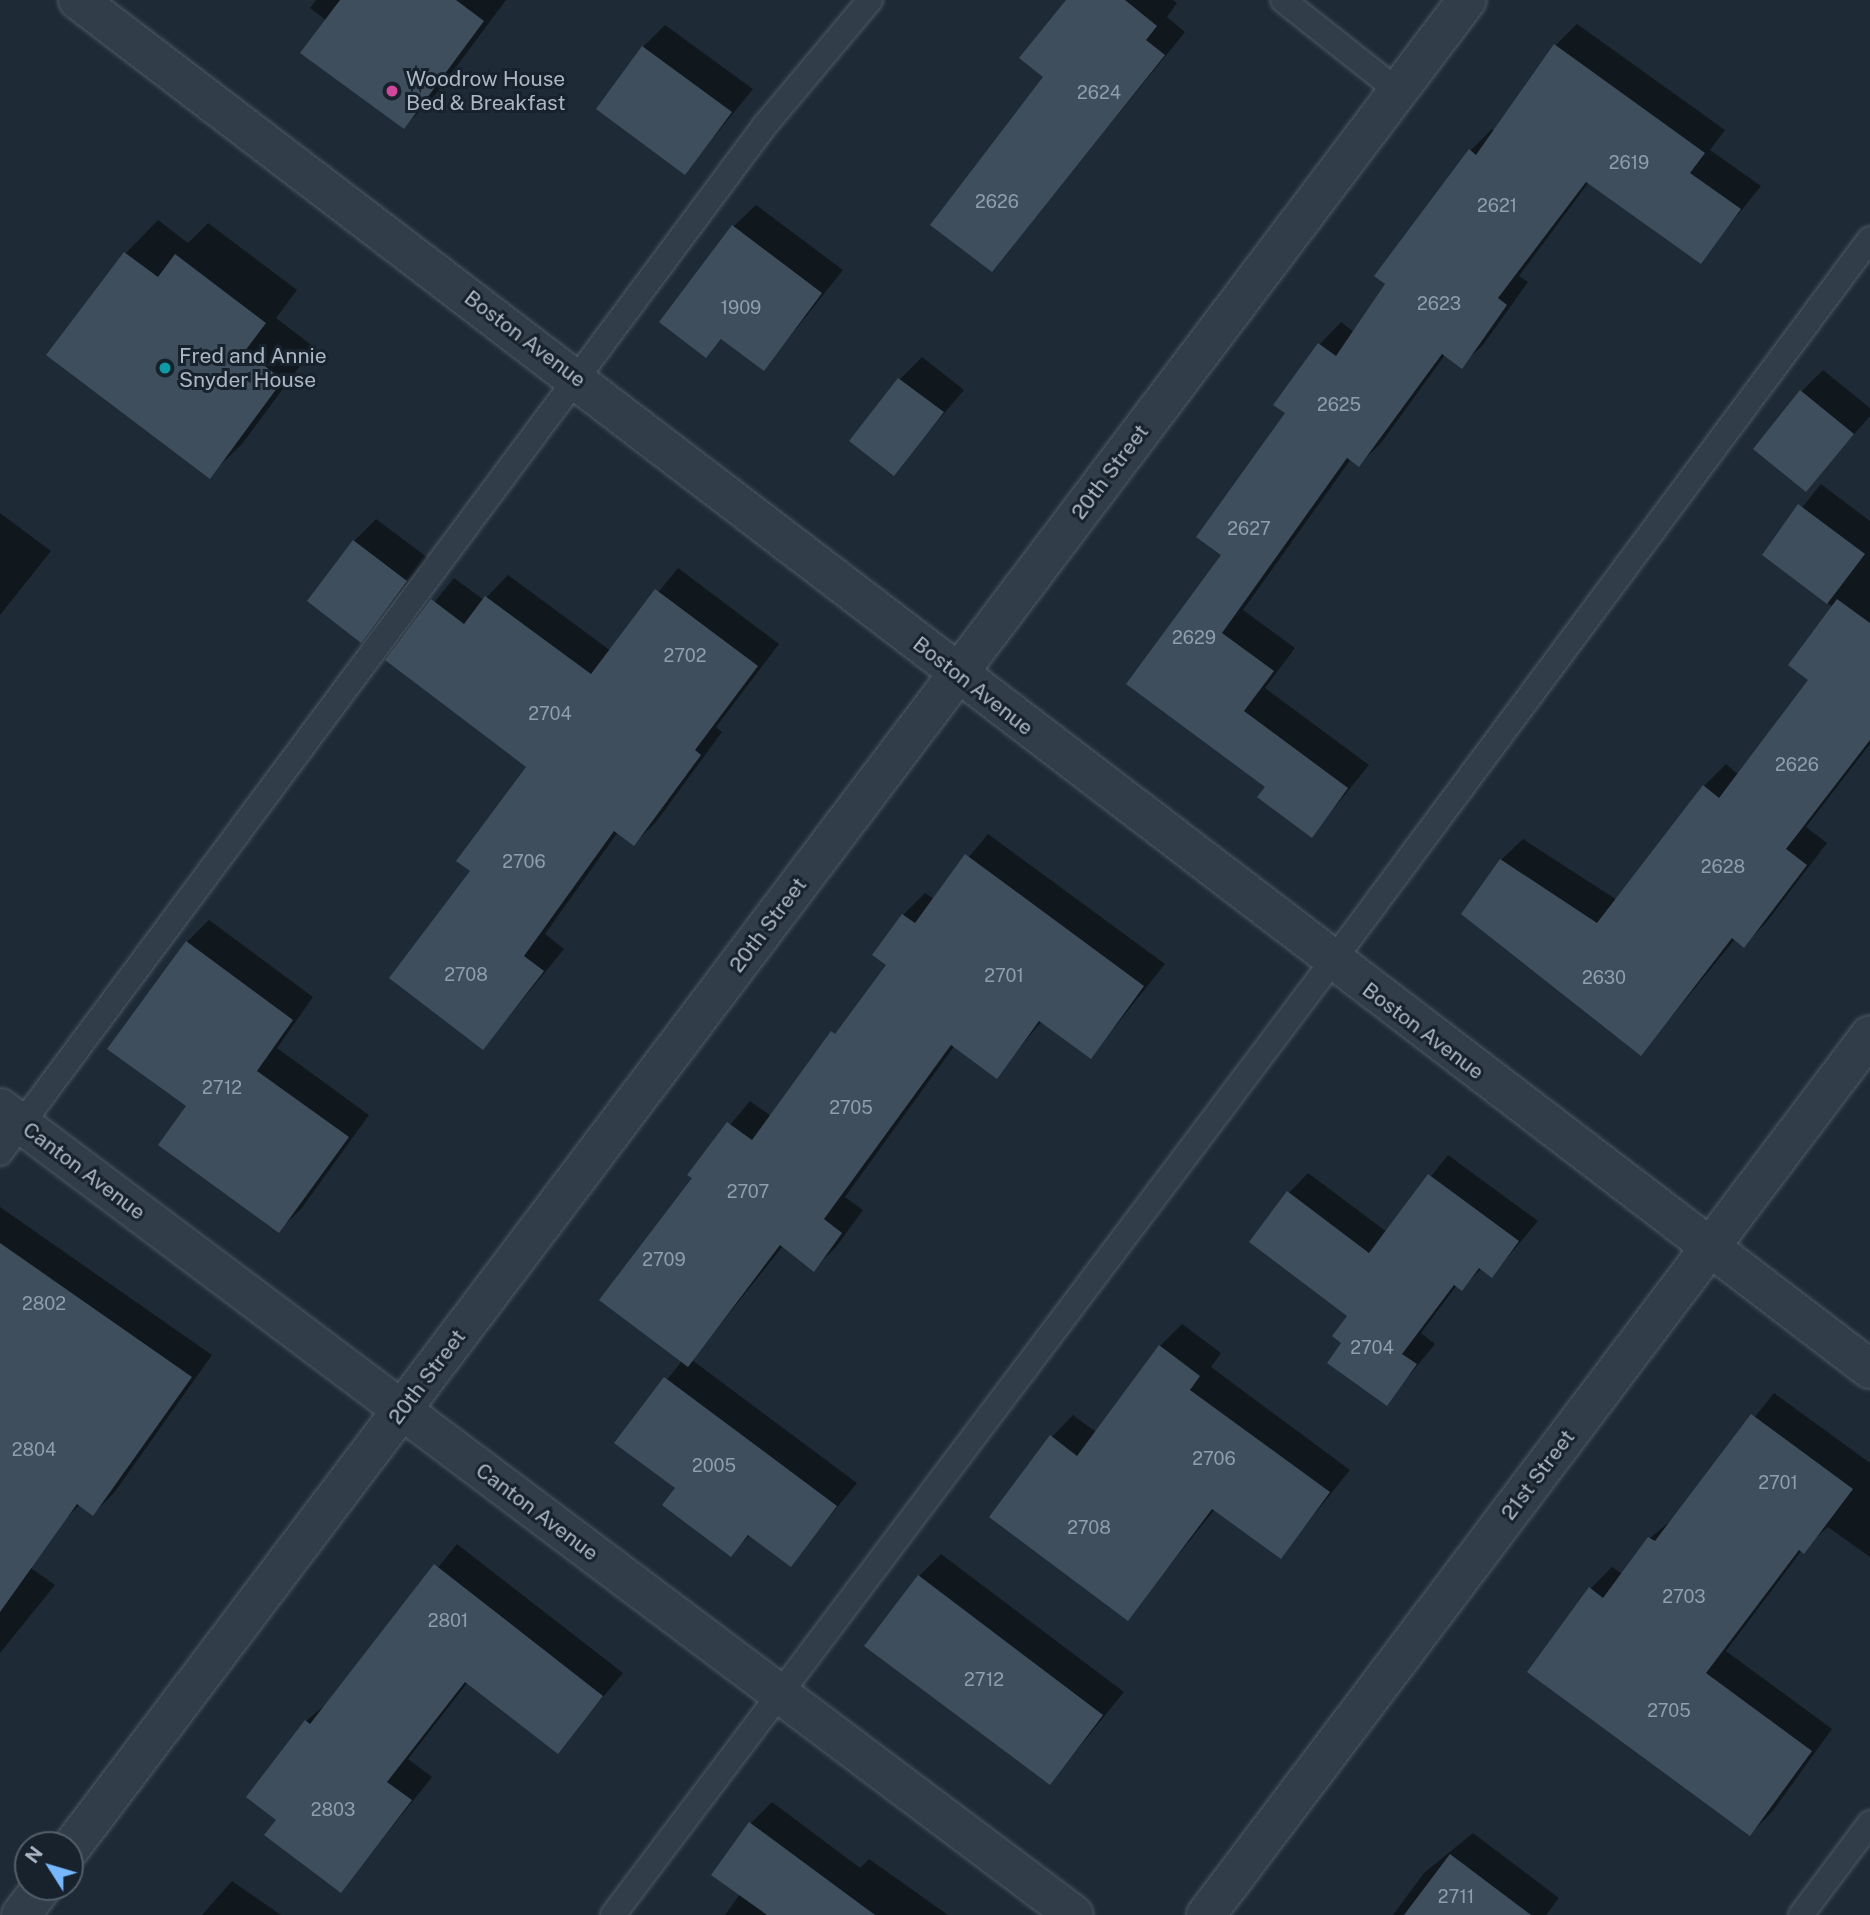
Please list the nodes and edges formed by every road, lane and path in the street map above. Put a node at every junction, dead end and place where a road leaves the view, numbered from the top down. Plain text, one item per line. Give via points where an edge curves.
1 (78, 0) edge
2 (870, 0) edge
3 (1283, 0) edge
4 (1467, 0) edge
5 (1309, 8) edge
6 (1398, 91) junction
7 (1870, 239) edge
8 (575, 377) junction
9 (957, 675) junction
10 (1332, 962) junction
11 (1870, 1035) edge
12 (7, 1128) edge
13 (1710, 1247) junction
14 (1870, 1369) edge
15 (402, 1410) junction
16 (780, 1695) junction
17 (1870, 1823) edge
18 (84, 1831) edge
19 (31, 1901) edge
20 (20, 1915) edge
21 (612, 1915) edge
22 (1074, 1915) edge
23 (1206, 1915) edge
24 (1801, 1915) edge

1 - 8 street, Boston Avenue
2 - 8 lane via 766,124
3 - 5 lane
4 - 6 street, 20th Street
5 - 6 lane
6 - 9 street, 20th Street
7 - 10 lane
8 - 9 street, Boston Avenue
8 - 12 lane
9 - 10 street, Boston Avenue
9 - 15 street, 20th Street
10 - 13 street, Boston Avenue
10 - 16 lane
11 - 13 street, 21st Street
12 - 15 street, Canton Avenue
13 - 14 street, Boston Avenue
13 - 23 street, 21st Street
15 - 16 street, Canton Avenue
15 - 18 street, 20th Street
16 - 21 lane
16 - 22 street, Canton Avenue
17 - 24 lane
19 - 20 street

